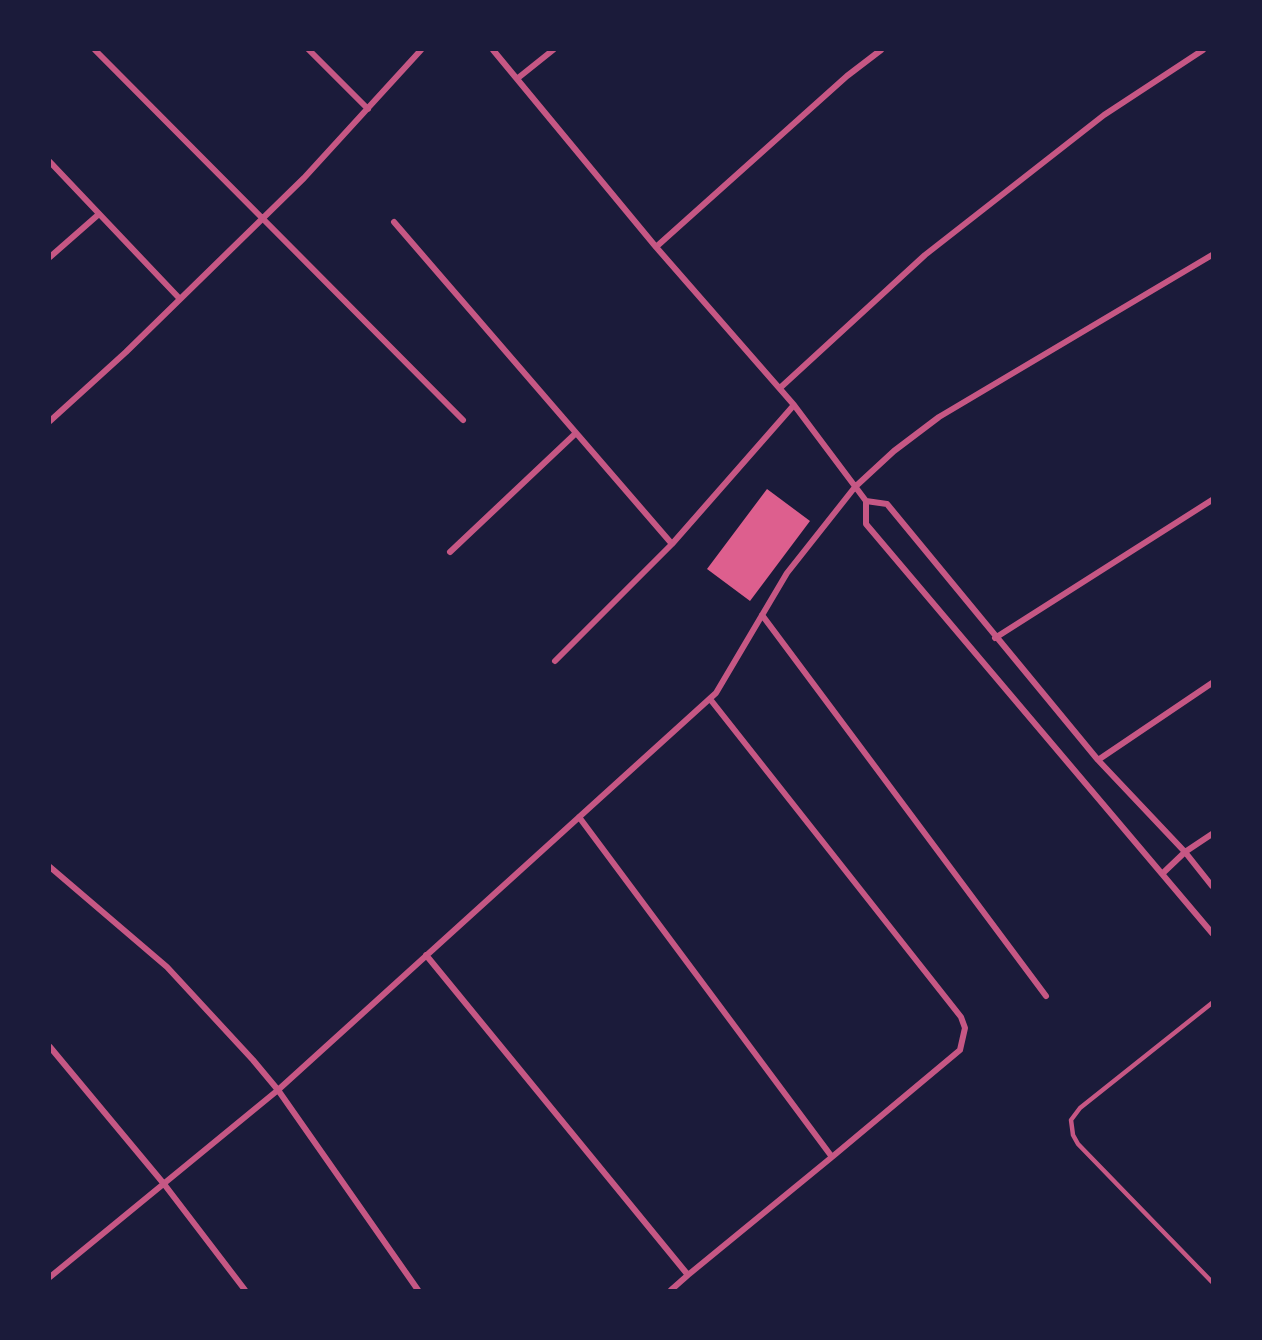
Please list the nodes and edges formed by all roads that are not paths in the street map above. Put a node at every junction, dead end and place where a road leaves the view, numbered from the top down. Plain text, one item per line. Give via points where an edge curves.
1 (95, 50) edge
2 (309, 50) edge
3 (420, 50) edge
4 (493, 50) edge
5 (553, 50) edge
6 (881, 50) edge
7 (1203, 50) edge
8 (518, 78) junction
9 (368, 109) junction
10 (50, 162) edge
11 (99, 214) junction
12 (264, 218) junction
13 (394, 222) dead end
14 (656, 247) junction
15 (1212, 255) edge
16 (50, 256) edge
17 (180, 299) junction
18 (780, 388) junction
19 (794, 405) junction
20 (463, 420) dead end
21 (50, 421) edge
22 (576, 433) junction
23 (855, 487) junction
24 (1212, 500) edge
25 (866, 501) junction
26 (672, 544) junction
27 (450, 552) dead end
28 (762, 615) junction
29 (995, 638) junction
30 (555, 661) dead end
31 (1212, 683) edge
32 (710, 699) junction
33 (1098, 760) junction
34 (579, 817) junction
35 (1212, 834) edge
36 (1185, 852) junction
37 (50, 867) edge
38 (1163, 873) junction
39 (1212, 886) edge
40 (1212, 933) edge
41 (426, 955) junction
42 (1046, 996) dead end
43 (1212, 1003) edge
44 (50, 1047) edge
45 (278, 1090) junction
46 (832, 1157) junction
47 (164, 1184) junction
48 (688, 1275) junction
49 (50, 1277) edge
50 (1212, 1282) edge
51 (245, 1290) edge
52 (418, 1290) edge
53 (671, 1290) edge

1 - 12 street
2 - 9 street
3 - 9 street
4 - 8 street
5 - 8 street
6 - 14 street
7 - 18 street via 1104,115 925,255
8 - 14 street
9 - 12 street
10 - 11 street
11 - 16 street
11 - 17 street
12 - 17 street
12 - 20 street
13 - 22 street
14 - 18 street
15 - 23 street via 939,417
17 - 21 street
18 - 19 street
19 - 23 street
19 - 26 street
22 - 26 street
22 - 27 street
23 - 25 street
23 - 28 street via 787,573
24 - 29 street
25 - 29 street via 887,504
25 - 38 street via 866,524
26 - 30 street
28 - 32 street
28 - 42 street
29 - 33 street
31 - 33 street
32 - 34 street
32 - 46 street via 961,1017 965,1028 960,1050
33 - 36 street
34 - 41 street
34 - 46 street
35 - 36 street
36 - 38 street
36 - 39 street
37 - 45 street via 167,967
38 - 40 street
41 - 45 street
41 - 48 street
43 - 50 lane via 1080,1108 1071,1120 1078,1144
44 - 47 street
45 - 47 street
45 - 52 street
46 - 48 street
47 - 49 street
47 - 51 street
48 - 53 street

